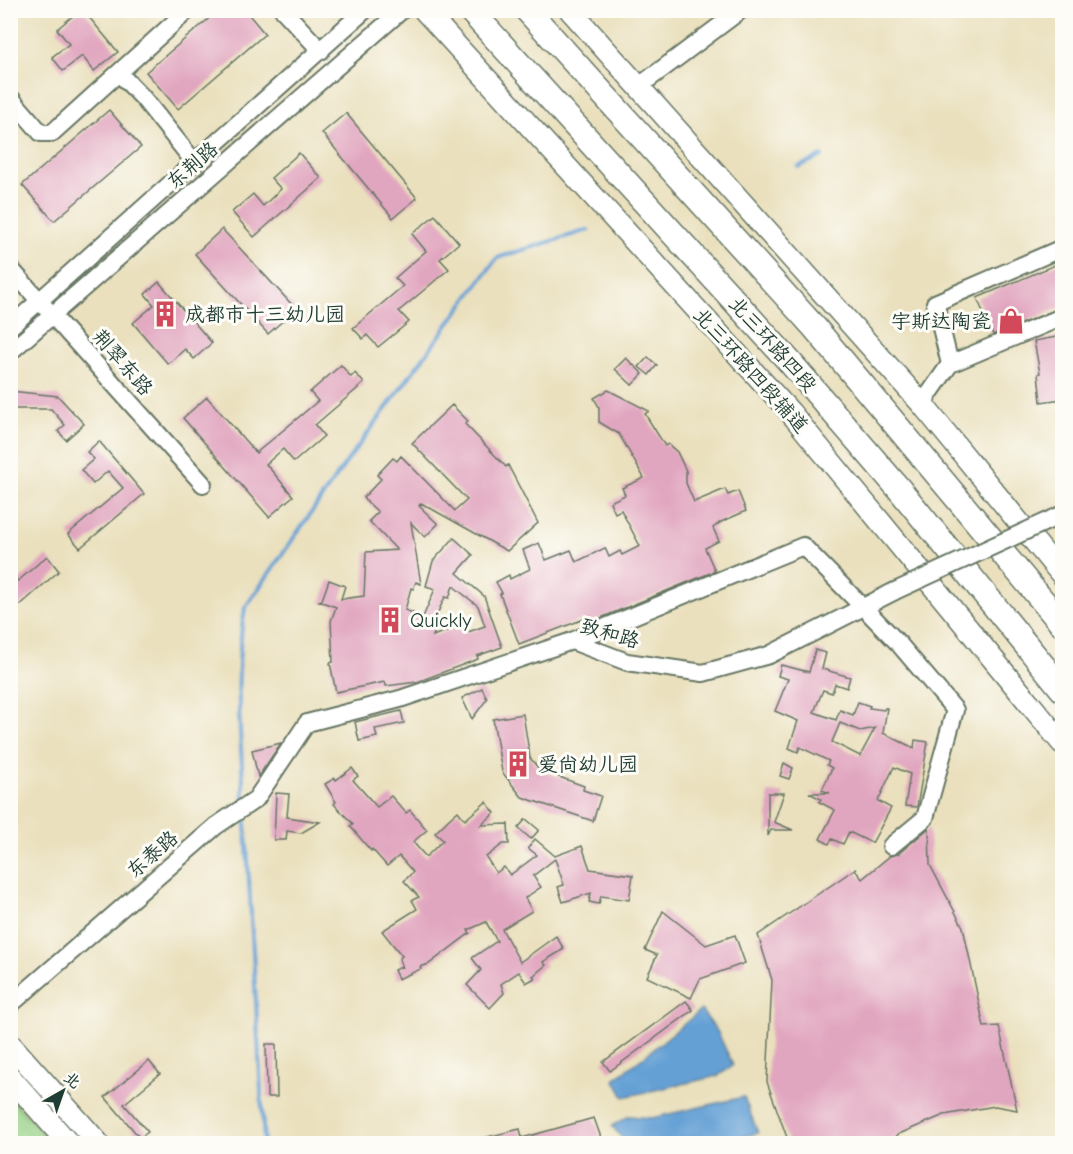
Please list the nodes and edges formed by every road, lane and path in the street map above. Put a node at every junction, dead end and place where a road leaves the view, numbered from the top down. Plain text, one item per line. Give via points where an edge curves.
1 (188, 10) edge
2 (283, 10) edge
3 (365, 10) edge
4 (402, 10) edge
5 (424, 10) edge
6 (470, 10) edge
7 (527, 10) edge
8 (570, 10) edge
9 (741, 10) edge
10 (321, 51) junction
11 (119, 73) junction
12 (638, 87) junction
13 (10, 97) edge
14 (195, 163) junction
15 (1062, 248) edge
16 (10, 268) edge
17 (40, 301) junction
18 (53, 315) junction
19 (1062, 317) edge
20 (10, 327) edge
21 (10, 352) edge
22 (950, 364) junction
23 (922, 404) junction
24 (202, 484) dead end
25 (1062, 514) edge
26 (1062, 574) edge
27 (856, 600) dead end
28 (870, 614) dead end
29 (1062, 624) edge
30 (572, 641) junction
31 (1062, 689) edge
32 (307, 723) joint
33 (1062, 743) edge
34 (891, 846) dead end
35 (10, 1005) edge
36 (10, 1044) edge
37 (10, 1077) edge
38 (69, 1143) edge
39 (99, 1143) edge

1 - 11 street
2 - 10 street
3 - 10 street, 东荆路
4 - 18 street, 东荆路
5 - 33 main road, 北三环路四段辅道 via 790,412
6 - 31 highway, 北三环路四段 via 789,361
7 - 29 highway, 北三环路四段 via 815,328
8 - 12 main road
9 - 12 street
10 - 14 street, 东荆路
11 - 13 street via 52,133 41,133
11 - 14 street
12 - 23 main road
14 - 17 street, 东荆路
15 - 22 street via 935,303
16 - 17 street, 荆翠东路
17 - 18 street, 荆翠东路
17 - 20 street, 东荆路
18 - 21 street, 东荆路
18 - 24 street, 荆翠东路
19 - 22 street
22 - 23 street
23 - 26 main road
25 - 30 street, 致和路, bridge via 895,591 769,655 704,674 627,662
27 - 30 street via 803,546
28 - 34 street via 955,710 925,818
30 - 32 street, 致和路 via 400,699
32 - 35 street, 东泰路 via 255,799 216,826
36 - 39 main road
37 - 38 main road

